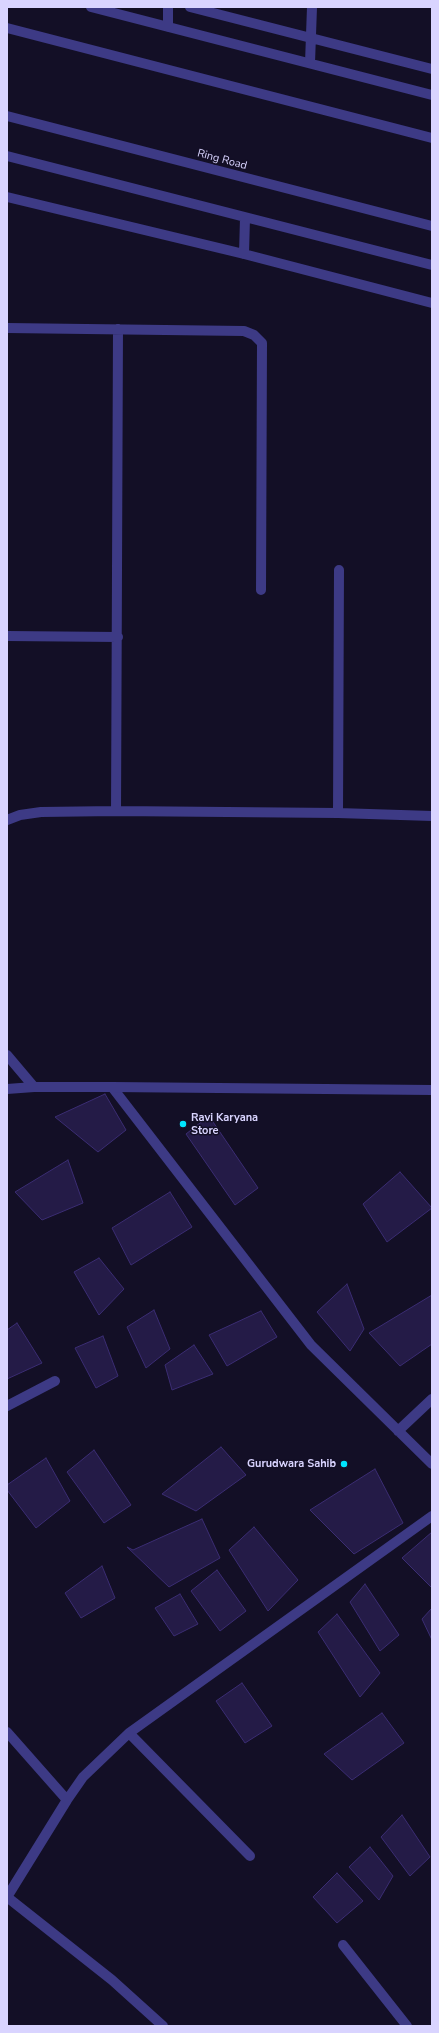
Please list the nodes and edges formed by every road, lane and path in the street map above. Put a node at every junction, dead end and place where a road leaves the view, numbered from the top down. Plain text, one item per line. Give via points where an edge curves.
1 (91, 7) edge
2 (168, 7) edge
3 (190, 7) edge
4 (312, 7) edge
5 (168, 27) junction
6 (7, 28) edge
7 (312, 38) junction
8 (310, 63) junction
9 (432, 69) edge
10 (432, 96) edge
11 (7, 116) edge
12 (432, 138) edge
13 (7, 156) edge
14 (7, 197) edge
15 (245, 218) junction
16 (432, 226) edge
17 (244, 254) junction
18 (432, 265) edge
19 (432, 303) edge
20 (7, 328) edge
21 (118, 329) junction
22 (339, 570) dead end
23 (261, 590) dead end
24 (7, 636) edge
25 (118, 637) junction
26 (116, 811) junction
27 (338, 813) junction
28 (432, 816) edge
29 (7, 820) edge
30 (7, 1055) edge
31 (34, 1087) junction
32 (112, 1087) junction
33 (7, 1089) edge
34 (432, 1090) edge
35 (55, 1381) dead end
36 (432, 1399) edge
37 (7, 1406) edge
38 (398, 1431) junction
39 (432, 1464) edge
40 (432, 1516) edge
41 (7, 1732) edge
42 (129, 1733) junction
43 (67, 1800) junction
44 (250, 1856) dead end
45 (7, 1897) edge
46 (343, 1945) dead end
47 (163, 2026) edge
48 (407, 2026) edge

1 - 5 street
2 - 5 street
3 - 7 street
4 - 7 street
5 - 8 street
6 - 12 street
7 - 8 street
7 - 9 street
8 - 10 street
11 - 16 street, Ring Road
13 - 15 street
14 - 17 street
15 - 17 street
15 - 18 street
17 - 19 street
20 - 21 street
21 - 23 street via 244,331 254,334 262,342
21 - 25 street
22 - 27 street
24 - 25 street
25 - 26 street
26 - 27 street
26 - 29 street via 41,812
27 - 28 street
30 - 31 street
31 - 32 street
31 - 33 street
32 - 34 street
32 - 38 street via 311,1345
35 - 37 street
36 - 38 street
38 - 39 street
40 - 42 street
41 - 43 street
42 - 43 street via 83,1777
42 - 44 street
43 - 45 street
45 - 47 street via 112,1980
46 - 48 street

